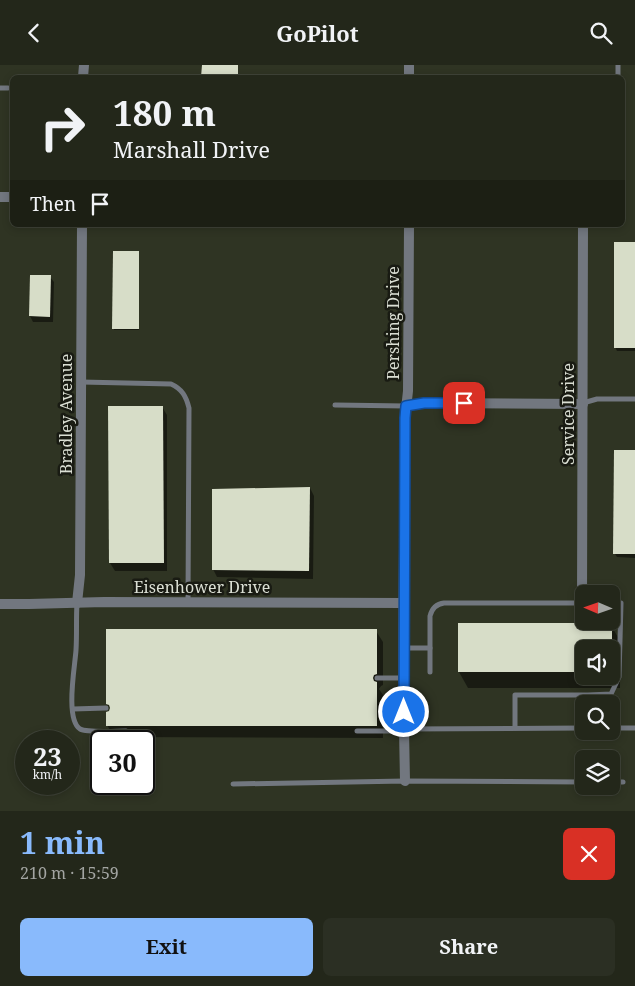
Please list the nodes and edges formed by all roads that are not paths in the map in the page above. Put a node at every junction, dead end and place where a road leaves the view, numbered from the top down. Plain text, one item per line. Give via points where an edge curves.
1 (0, 88) edge
2 (8, 88) dead end
3 (82, 227) edge
4 (409, 227) edge
5 (583, 227) edge
6 (81, 382) junction
7 (635, 399) edge
8 (583, 403) junction
9 (335, 405) dead end
10 (406, 406) junction
11 (583, 585) edge
12 (188, 602) junction
13 (77, 603) junction
14 (404, 603) junction
15 (575, 603) edge
16 (620, 603) edge
17 (0, 604) edge
18 (404, 648) junction
19 (430, 648) junction
20 (430, 671) dead end
21 (377, 678) dead end
22 (403, 678) junction
23 (106, 708) dead end
24 (73, 709) junction
25 (515, 728) junction
26 (575, 728) edge
27 (620, 728) edge
28 (635, 728) edge
29 (404, 729) junction
30 (90, 730) edge
31 (356, 731) dead end
32 (405, 781) junction
33 (575, 782) edge
34 (233, 784) dead end

1 - 2 lane
3 - 6 street, Bradley Avenue
4 - 10 street, Pershing Drive
5 - 8 street, Service Drive
6 - 12 lane via 171,384 187,398
6 - 13 street, Bradley Avenue
7 - 8 lane via 597,399
8 - 10 street via 424,403
8 - 11 street, Service Drive
9 - 10 lane
10 - 14 street, Pershing Drive
12 - 13 street, Eisenhower Drive
12 - 14 street, Eisenhower Drive
13 - 17 street, Eisenhower Drive
13 - 24 lane
14 - 18 street, Pershing Drive
15 - 19 lane via 440,603 431,612
16 - 25 lane via 620,677 611,694 515,695
18 - 19 lane
18 - 22 street, Pershing Drive
19 - 20 lane
21 - 22 lane
22 - 29 street, Pershing Drive
23 - 24 lane
24 - 30 lane via 77,726
25 - 26 lane
25 - 29 lane
27 - 28 lane
29 - 31 lane
29 - 32 street, Pershing Drive
32 - 33 lane
32 - 34 lane

